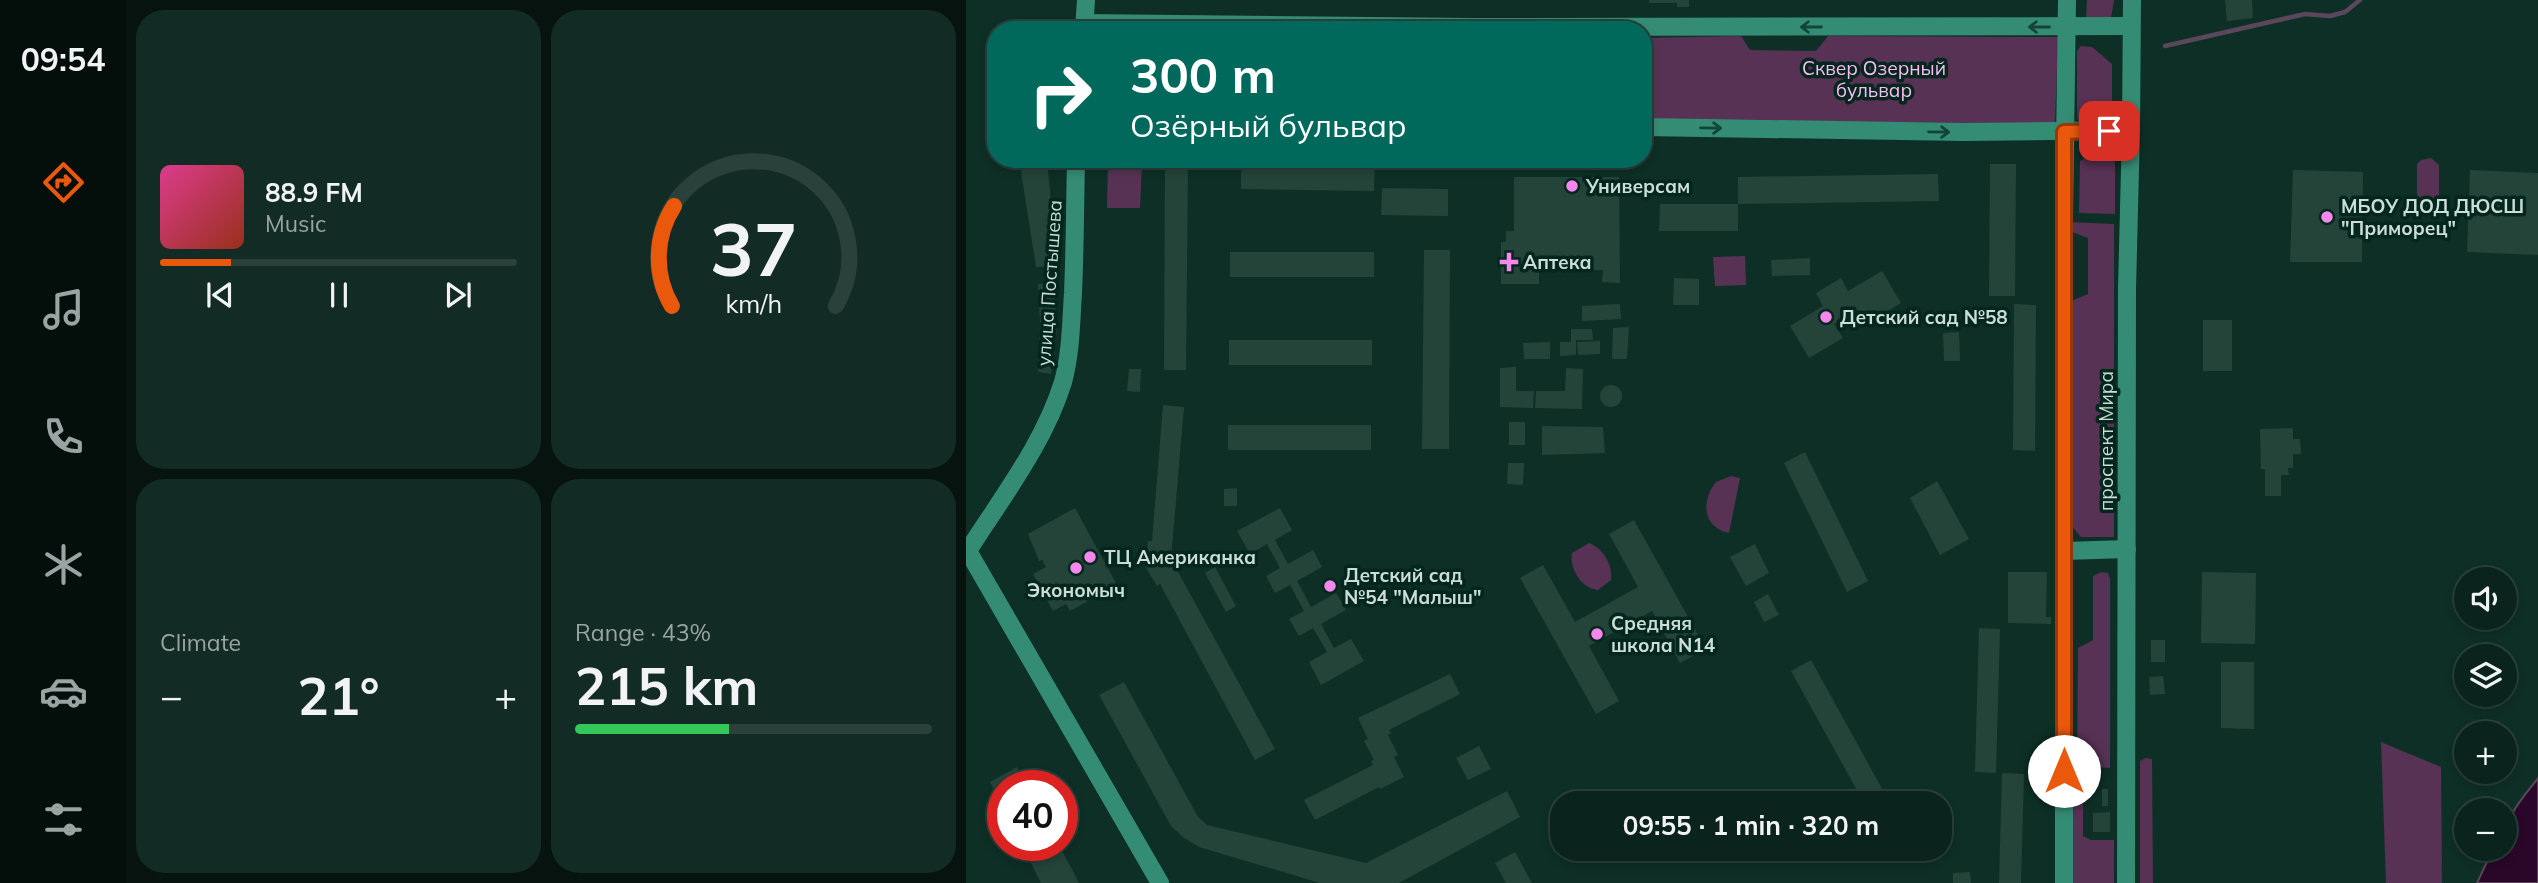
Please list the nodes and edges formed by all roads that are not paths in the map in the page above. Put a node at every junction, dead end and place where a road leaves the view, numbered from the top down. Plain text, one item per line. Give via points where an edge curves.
1 (1086, 0) edge
2 (2067, 0) edge
3 (2132, 0) edge
4 (1084, 21) edge
5 (2067, 26) junction
6 (2131, 26) junction
7 (1652, 28) edge
8 (1652, 127) edge
9 (2131, 130) junction
10 (2064, 132) junction
11 (1076, 168) edge
12 (2127, 549) junction
13 (2064, 551) junction
14 (967, 553) edge
15 (1160, 883) edge
16 (2064, 883) edge
17 (2126, 883) edge

1 - 4 street
2 - 5 street
3 - 6 street, проспект Мира
5 - 6 street
5 -> 7 street
5 - 10 street
6 - 9 street, проспект Мира
8 -> 10 street
9 - 10 street
9 - 12 street, проспект Мира
10 - 13 street
11 - 14 street, улица Постышева via 1072,319 1063,382 1027,458
12 - 13 street
12 - 17 street, проспект Мира
13 - 16 street
14 - 15 street, улица Постышева

